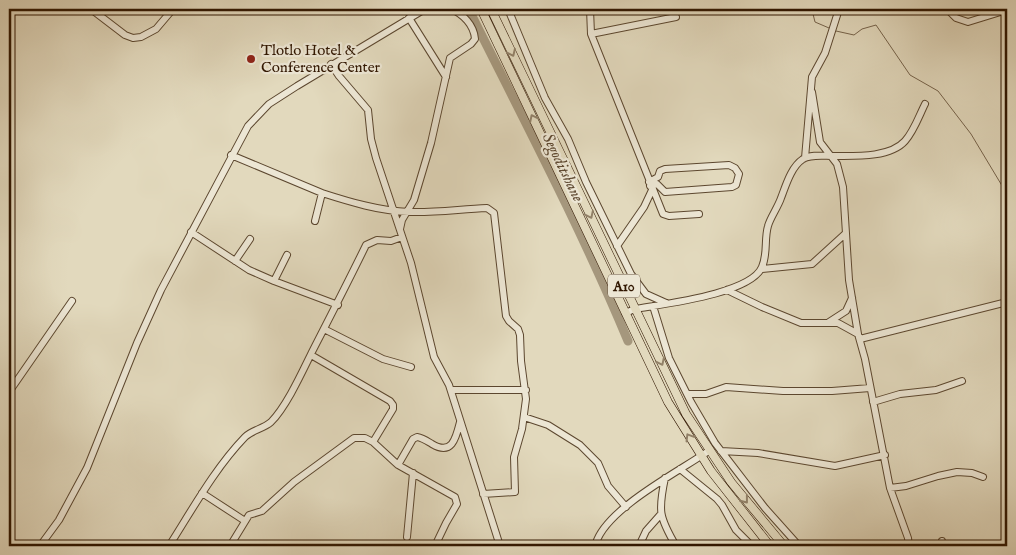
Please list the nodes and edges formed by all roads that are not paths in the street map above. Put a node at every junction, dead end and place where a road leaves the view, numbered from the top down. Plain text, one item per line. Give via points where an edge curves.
1 (91, 9) edge
2 (173, 9) edge
3 (425, 9) edge
4 (451, 9) edge
5 (481, 9) edge
6 (492, 9) edge
7 (508, 9) edge
8 (590, 9) edge
9 (839, 9) edge
10 (947, 9) edge
11 (1007, 10) edge
12 (676, 16) dead end
13 (409, 18) junction
14 (591, 34) junction
15 (331, 64) junction
16 (446, 77) junction
17 (812, 92) junction
18 (925, 104) dead end
19 (231, 154) junction
20 (831, 156) junction
21 (804, 158) junction
22 (650, 186) junction
23 (322, 193) junction
24 (393, 210) junction
25 (407, 212) junction
26 (699, 214) dead end
27 (315, 221) dead end
28 (191, 232) junction
29 (401, 234) junction
30 (845, 234) junction
31 (250, 239) dead end
32 (617, 246) junction
33 (286, 255) dead end
34 (235, 261) junction
35 (762, 269) junction
36 (274, 281) junction
37 (727, 290) junction
38 (852, 297) junction
39 (72, 301) dead end
40 (1007, 302) edge
41 (667, 303) junction
42 (338, 305) junction
43 (653, 306) junction
44 (635, 309) junction
45 (626, 313) junction
46 (827, 322) junction
47 (324, 328) junction
48 (859, 337) junction
49 (651, 343) junction
50 (642, 347) junction
51 (311, 355) junction
52 (411, 366) dead end
53 (962, 381) dead end
54 (870, 388) junction
55 (451, 390) junction
56 (526, 390) junction
57 (9, 392) edge
58 (688, 394) junction
59 (873, 402) junction
60 (524, 417) junction
61 (460, 422) junction
62 (373, 442) junction
63 (710, 450) junction
64 (721, 451) junction
65 (885, 455) junction
66 (701, 456) junction
67 (398, 465) junction
68 (680, 469) junction
69 (413, 473) junction
70 (982, 477) dead end
71 (665, 478) junction
72 (890, 488) junction
73 (202, 494) junction
74 (483, 494) junction
75 (626, 507) junction
76 (661, 514) junction
77 (245, 520) junction
78 (407, 537) dead end
79 (596, 543) dead end
80 (40, 546) edge
81 (169, 546) edge
82 (230, 546) edge
83 (436, 546) edge
84 (500, 546) edge
85 (640, 546) edge
86 (676, 546) edge
87 (752, 546) edge
88 (770, 546) edge
89 (784, 546) edge
90 (799, 546) edge
91 (909, 546) edge

1 - 2 street via 133,38 156,29
3 - 13 street
4 - 16 street via 467,21 475,39 450,58
45 -> 5 main road, A10
6 -> 44 main road, A10
7 - 32 street via 545,98 568,139
8 - 14 street
9 - 17 street via 825,54 812,77
10 - 11 street via 956,18 968,22
12 - 14 street
13 - 15 street
13 - 16 street
14 - 22 street
15 - 19 street via 265,108 248,126
15 - 24 street via 367,106 376,158
16 - 25 street via 431,143 414,200
17 - 20 street via 820,142
17 - 21 street
18 - 20 street via 905,141 892,151
19 - 23 street
19 - 28 street
20 - 21 street
20 - 30 street via 837,164 843,187
21 - 35 street via 795,168 768,224
22 - 22 street via 658,184 665,192 732,187 736,185 739,174 729,165 665,169
22 - 26 street via 665,216
22 - 32 street via 644,207
23 - 24 street
23 - 27 street
24 - 25 street
24 - 29 street
25 - 29 street via 402,220
25 - 56 street via 487,208 494,213 506,316 519,332
28 - 34 street
28 - 80 street via 137,343 87,468 59,520
29 - 42 street via 391,241 377,240 366,245
29 - 55 street via 415,276 434,357
30 - 35 street via 812,264
30 - 38 street
31 - 34 street
32 - 41 street via 644,292
33 - 36 street
34 - 36 street
35 - 37 street via 747,281
36 - 42 street
37 - 41 street
37 - 46 street via 801,323
38 - 46 street via 846,311
38 - 48 street
39 - 57 street
40 - 48 street
41 - 43 street
42 - 47 street
43 - 44 street
43 - 58 street via 666,352
44 - 45 street
44 - 49 main road, A10
45 - 50 main road, A10
46 - 48 street via 845,326
47 - 51 street
47 - 52 street via 383,359
48 - 54 street
49 - 50 main road
49 -> 63 main road, A10 via 686,414
66 -> 50 main road, A10 via 668,402
51 - 62 street via 393,405
51 - 73 street via 270,422 246,436 234,448
53 - 59 street via 936,390 900,394
54 - 58 street via 783,391 726,387 706,394
54 - 59 street
55 - 56 street
55 - 61 street
56 - 60 street
58 - 64 street
59 - 65 street
60 - 74 street via 514,457 515,492
60 - 75 street via 548,425 580,445 598,462 608,486
61 - 67 street via 451,445 441,448 417,437
61 - 74 street
62 - 67 street
62 - 77 street via 354,438 294,482 262,511 250,514
63 - 66 street
63 -> 89 main road, A10 via 740,494
64 - 65 street via 758,453 835,466
64 - 90 street
65 - 72 street
66 - 68 street
66 - 88 main road, A10
67 - 69 street
68 - 71 street
68 - 87 street via 717,499 736,530
69 - 78 street
69 - 83 street via 457,500
70 - 72 street via 957,472
71 - 75 street
71 - 76 street
72 - 91 street
73 - 77 street
73 - 81 street
74 - 84 street
75 - 79 street via 602,529
76 - 85 street via 646,531
76 - 86 street
77 - 82 street

